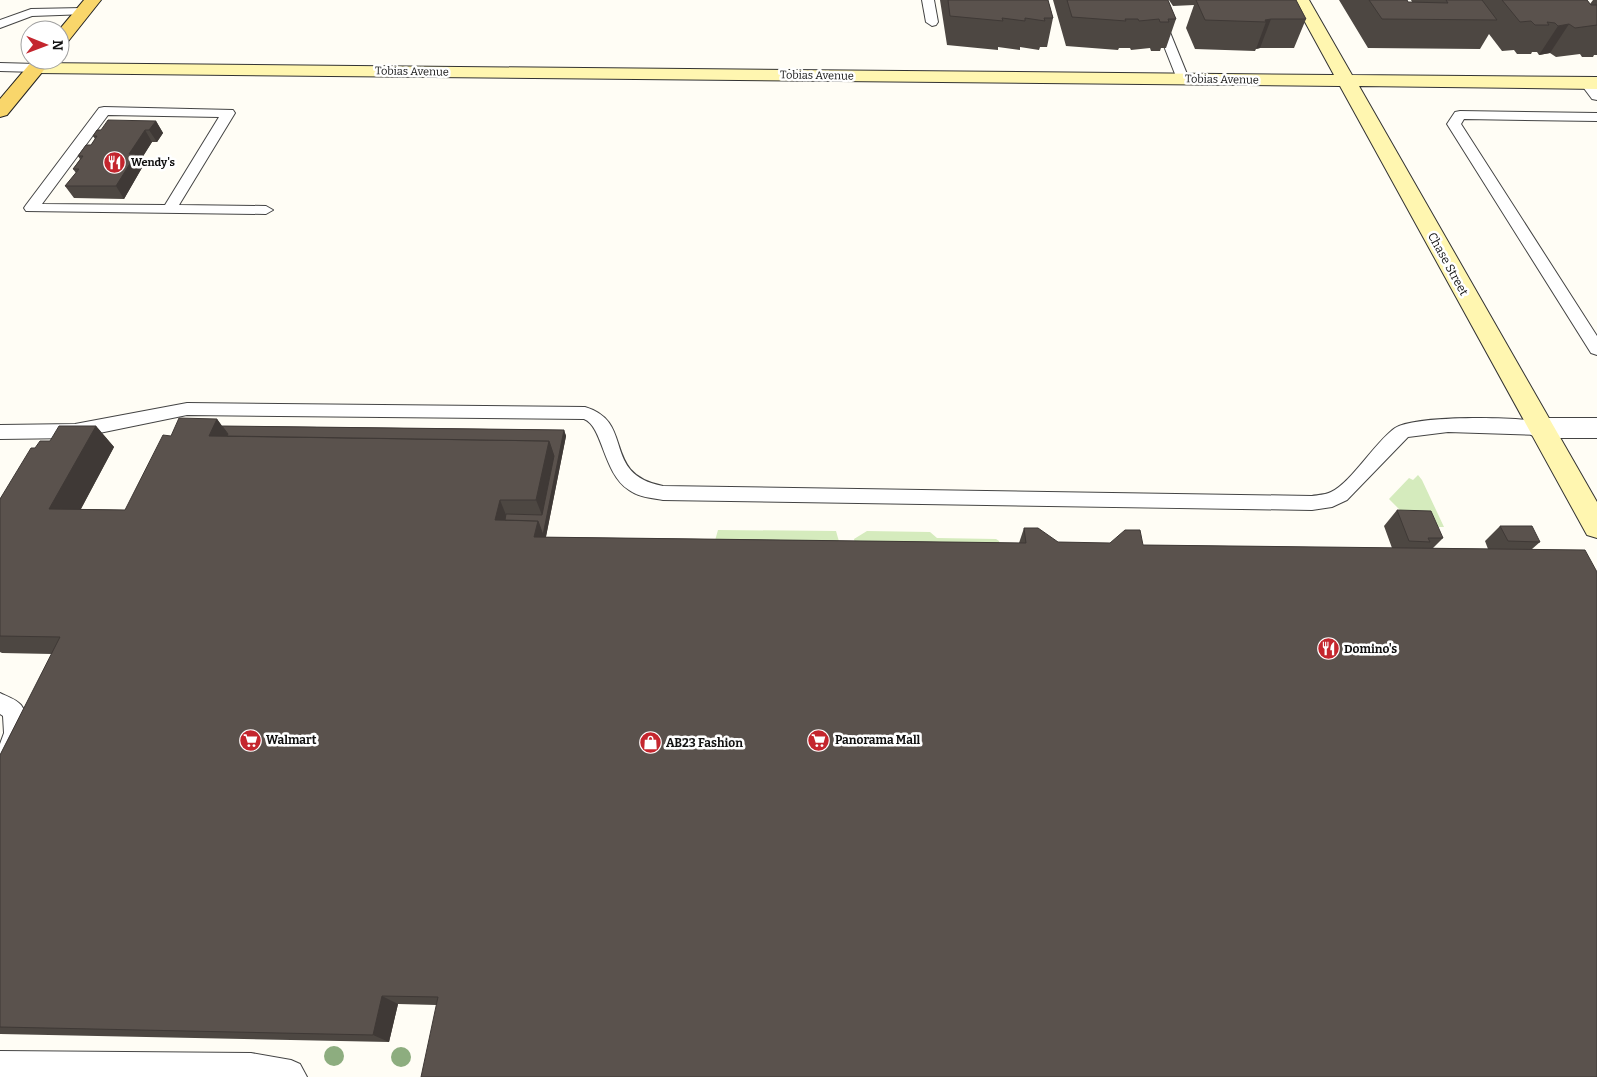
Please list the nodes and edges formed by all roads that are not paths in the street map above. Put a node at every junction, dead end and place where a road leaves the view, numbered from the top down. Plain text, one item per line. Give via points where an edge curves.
1 (928, 0) edge
2 (1301, 0) edge
3 (88, 6) edge
4 (1148, 16) edge
5 (932, 22) dead end
6 (0, 24) edge
7 (70, 28) edge
8 (70, 64) edge
9 (20, 66) edge
10 (0, 67) edge
11 (35, 70) edge
12 (1183, 79) junction
13 (1346, 80) junction
14 (1593, 87) edge
15 (0, 111) edge
16 (1597, 116) edge
17 (169, 209) junction
18 (266, 210) dead end
19 (1597, 350) edge
20 (1540, 428) junction
21 (1597, 428) edge
22 (0, 432) edge
23 (48, 433) junction
24 (38, 450) edge
25 (1597, 527) edge
26 (0, 702) edge
27 (0, 772) edge
28 (0, 1064) edge
29 (294, 1077) edge

1 - 5 lane
2 - 13 street, Chase Street
3 - 6 lane via 31,13
3 - 7 main road
4 - 12 lane via 1161,25
8 - 12 street, Tobias Avenue
9 - 10 lane
11 - 15 main road
12 - 13 street, Tobias Avenue
13 - 14 street, Tobias Avenue
13 - 20 street, Chase Street
16 - 19 lane via 1460,115 1454,124
17 - 17 lane via 98,209 31,208 104,111 228,113
17 - 18 lane
20 - 21 street
20 - 23 lane via 1446,426 1410,429 1402,432 1341,495 1312,503 663,493 641,488 624,476 614,464 603,423 595,415 585,413 187,408 86,430
20 - 25 street, Chase Street
22 - 23 lane
23 - 24 lane
26 - 27 lane via 13,710 15,734
28 - 29 lane via 251,1066

